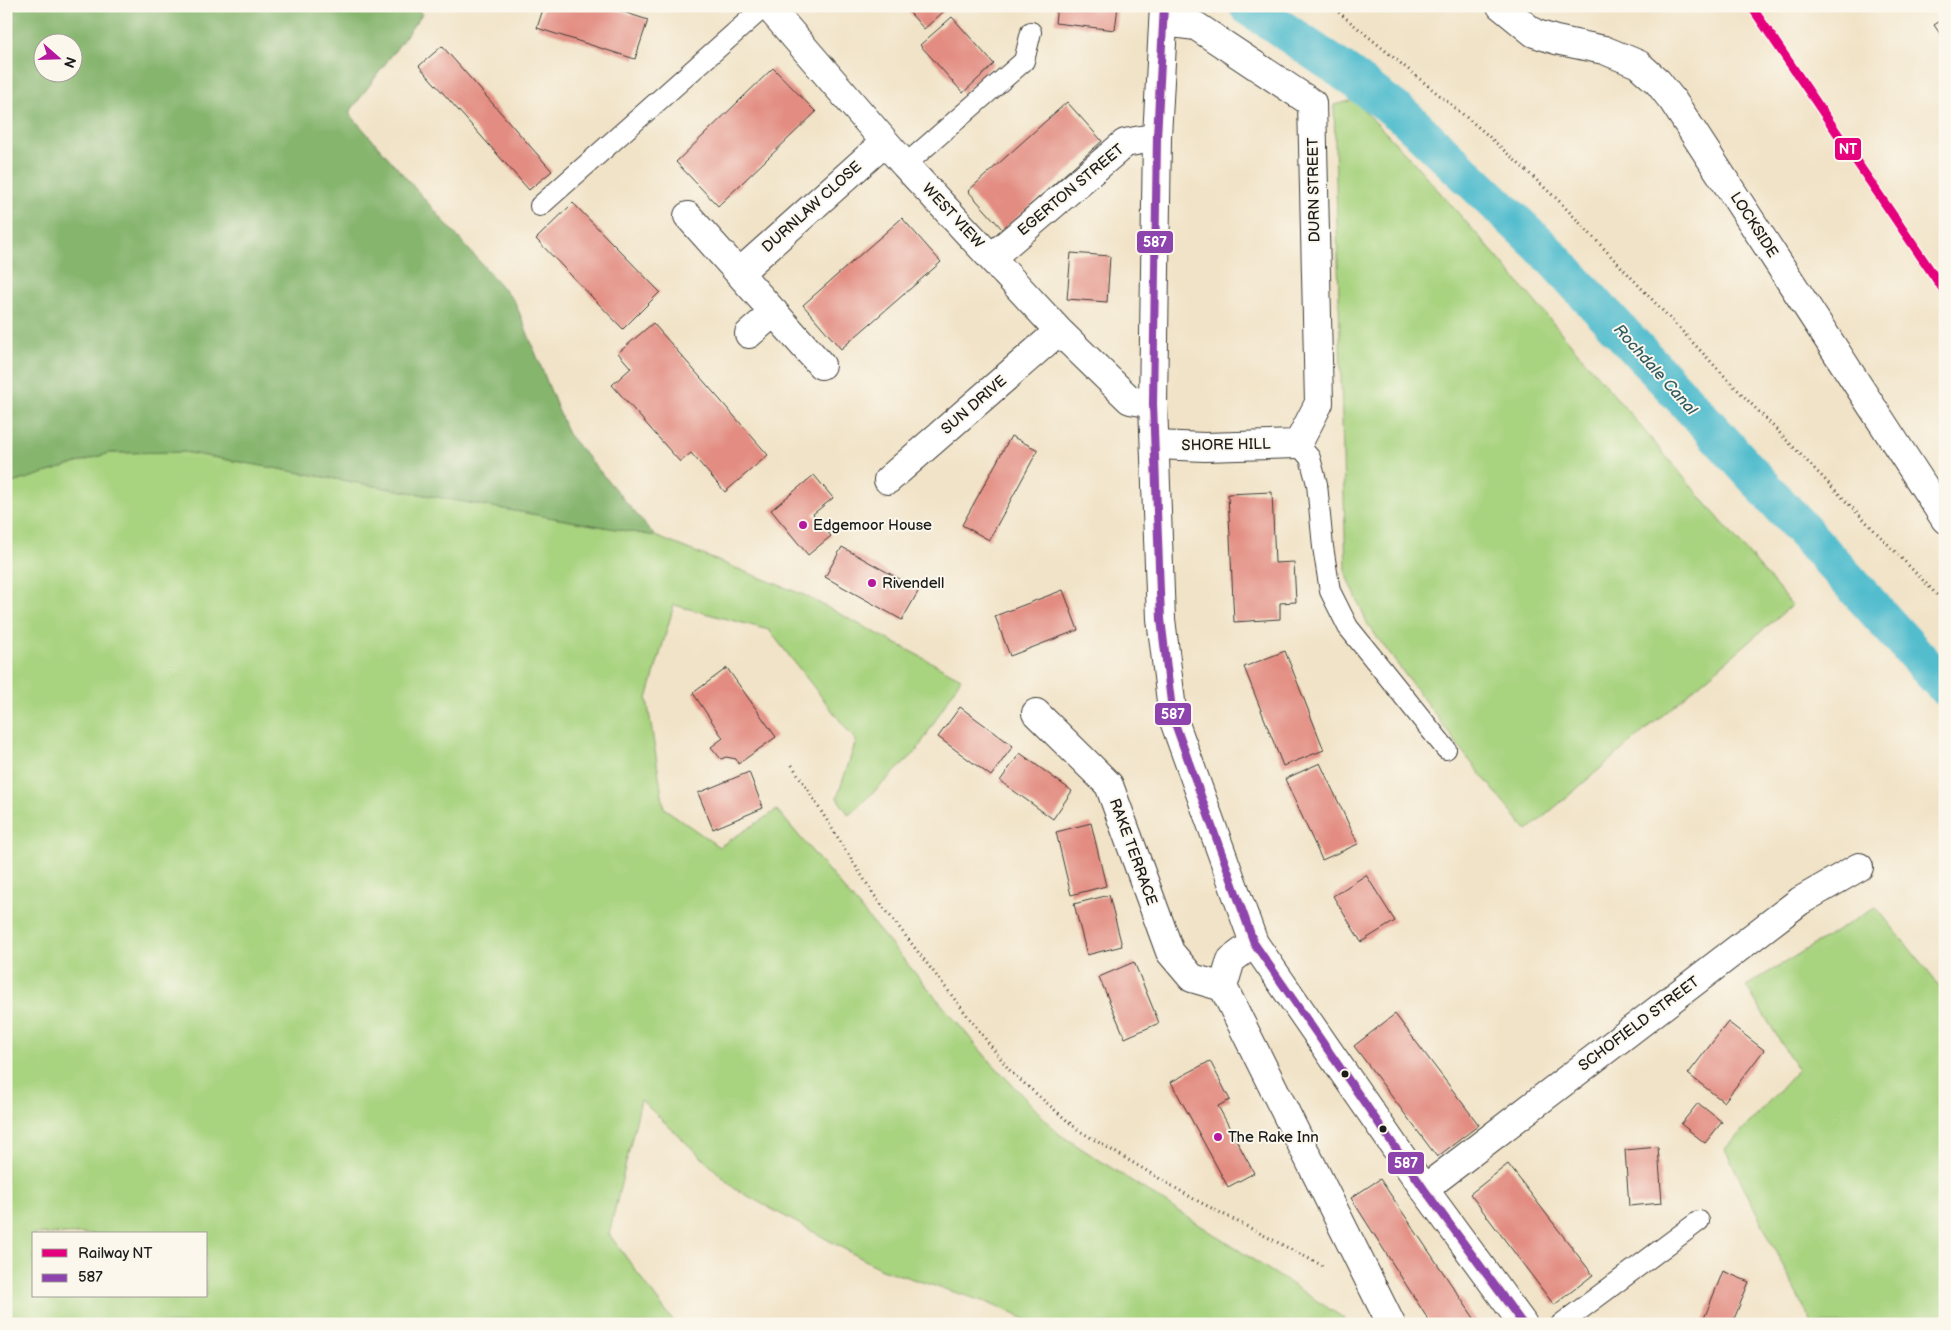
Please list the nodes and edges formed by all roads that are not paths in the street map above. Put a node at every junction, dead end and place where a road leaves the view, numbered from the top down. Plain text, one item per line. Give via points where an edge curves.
1 (766, 6) edge
2 (1501, 6) edge
3 (1164, 14) edge
4 (1031, 32) dead end
5 (1157, 137) junction
6 (885, 142) junction
7 (905, 165) junction
8 (540, 206) dead end
9 (688, 216) dead end
10 (992, 257) junction
11 (739, 273) junction
12 (774, 312) junction
13 (1059, 331) junction
14 (749, 334) dead end
15 (821, 365) dead end
16 (1153, 404) junction
17 (1298, 444) junction
18 (1155, 445) junction
19 (888, 480) dead end
20 (1945, 519) edge
21 (1036, 713) dead end
22 (1446, 750) dead end
23 (1859, 866) dead end
24 (1254, 943) junction
25 (1223, 987) junction
26 (1424, 1189) junction
27 (1699, 1221) dead end
28 (1391, 1324) edge
29 (1523, 1324) edge
30 (1562, 1324) edge

1 - 6 street, WEST VIEW
1 - 8 lane
2 - 20 street, LOCKSIDE via 1534,33 1604,50 1638,64 1658,82 1679,109
3 - 5 street
3 - 17 street, DURN STREET via 1196,26 1312,103 1319,403
4 - 7 lane via 1024,61
5 - 10 street, EGERTON STREET via 1125,144
5 - 16 street
6 - 7 street, WEST VIEW
6 - 11 street, DURNLAW CLOSE
7 - 10 street, WEST VIEW
9 - 11 street
10 - 13 street, WEST VIEW
11 - 12 street
12 - 14 street
12 - 15 street
13 - 16 street, WEST VIEW via 1130,400
13 - 19 street, SUN DRIVE
16 - 18 street
17 - 18 street, SHORE HILL
17 - 22 lane via 1310,458 1317,484 1330,591 1348,627
18 - 24 street via 1161,620 1173,718
21 - 25 street, RAKE TERRACE via 1109,785 1170,952 1192,978
23 - 26 street, SCHOFIELD STREET via 1800,901
24 - 25 street via 1231,960
24 - 26 street
25 - 28 street
26 - 29 street
27 - 30 lane

